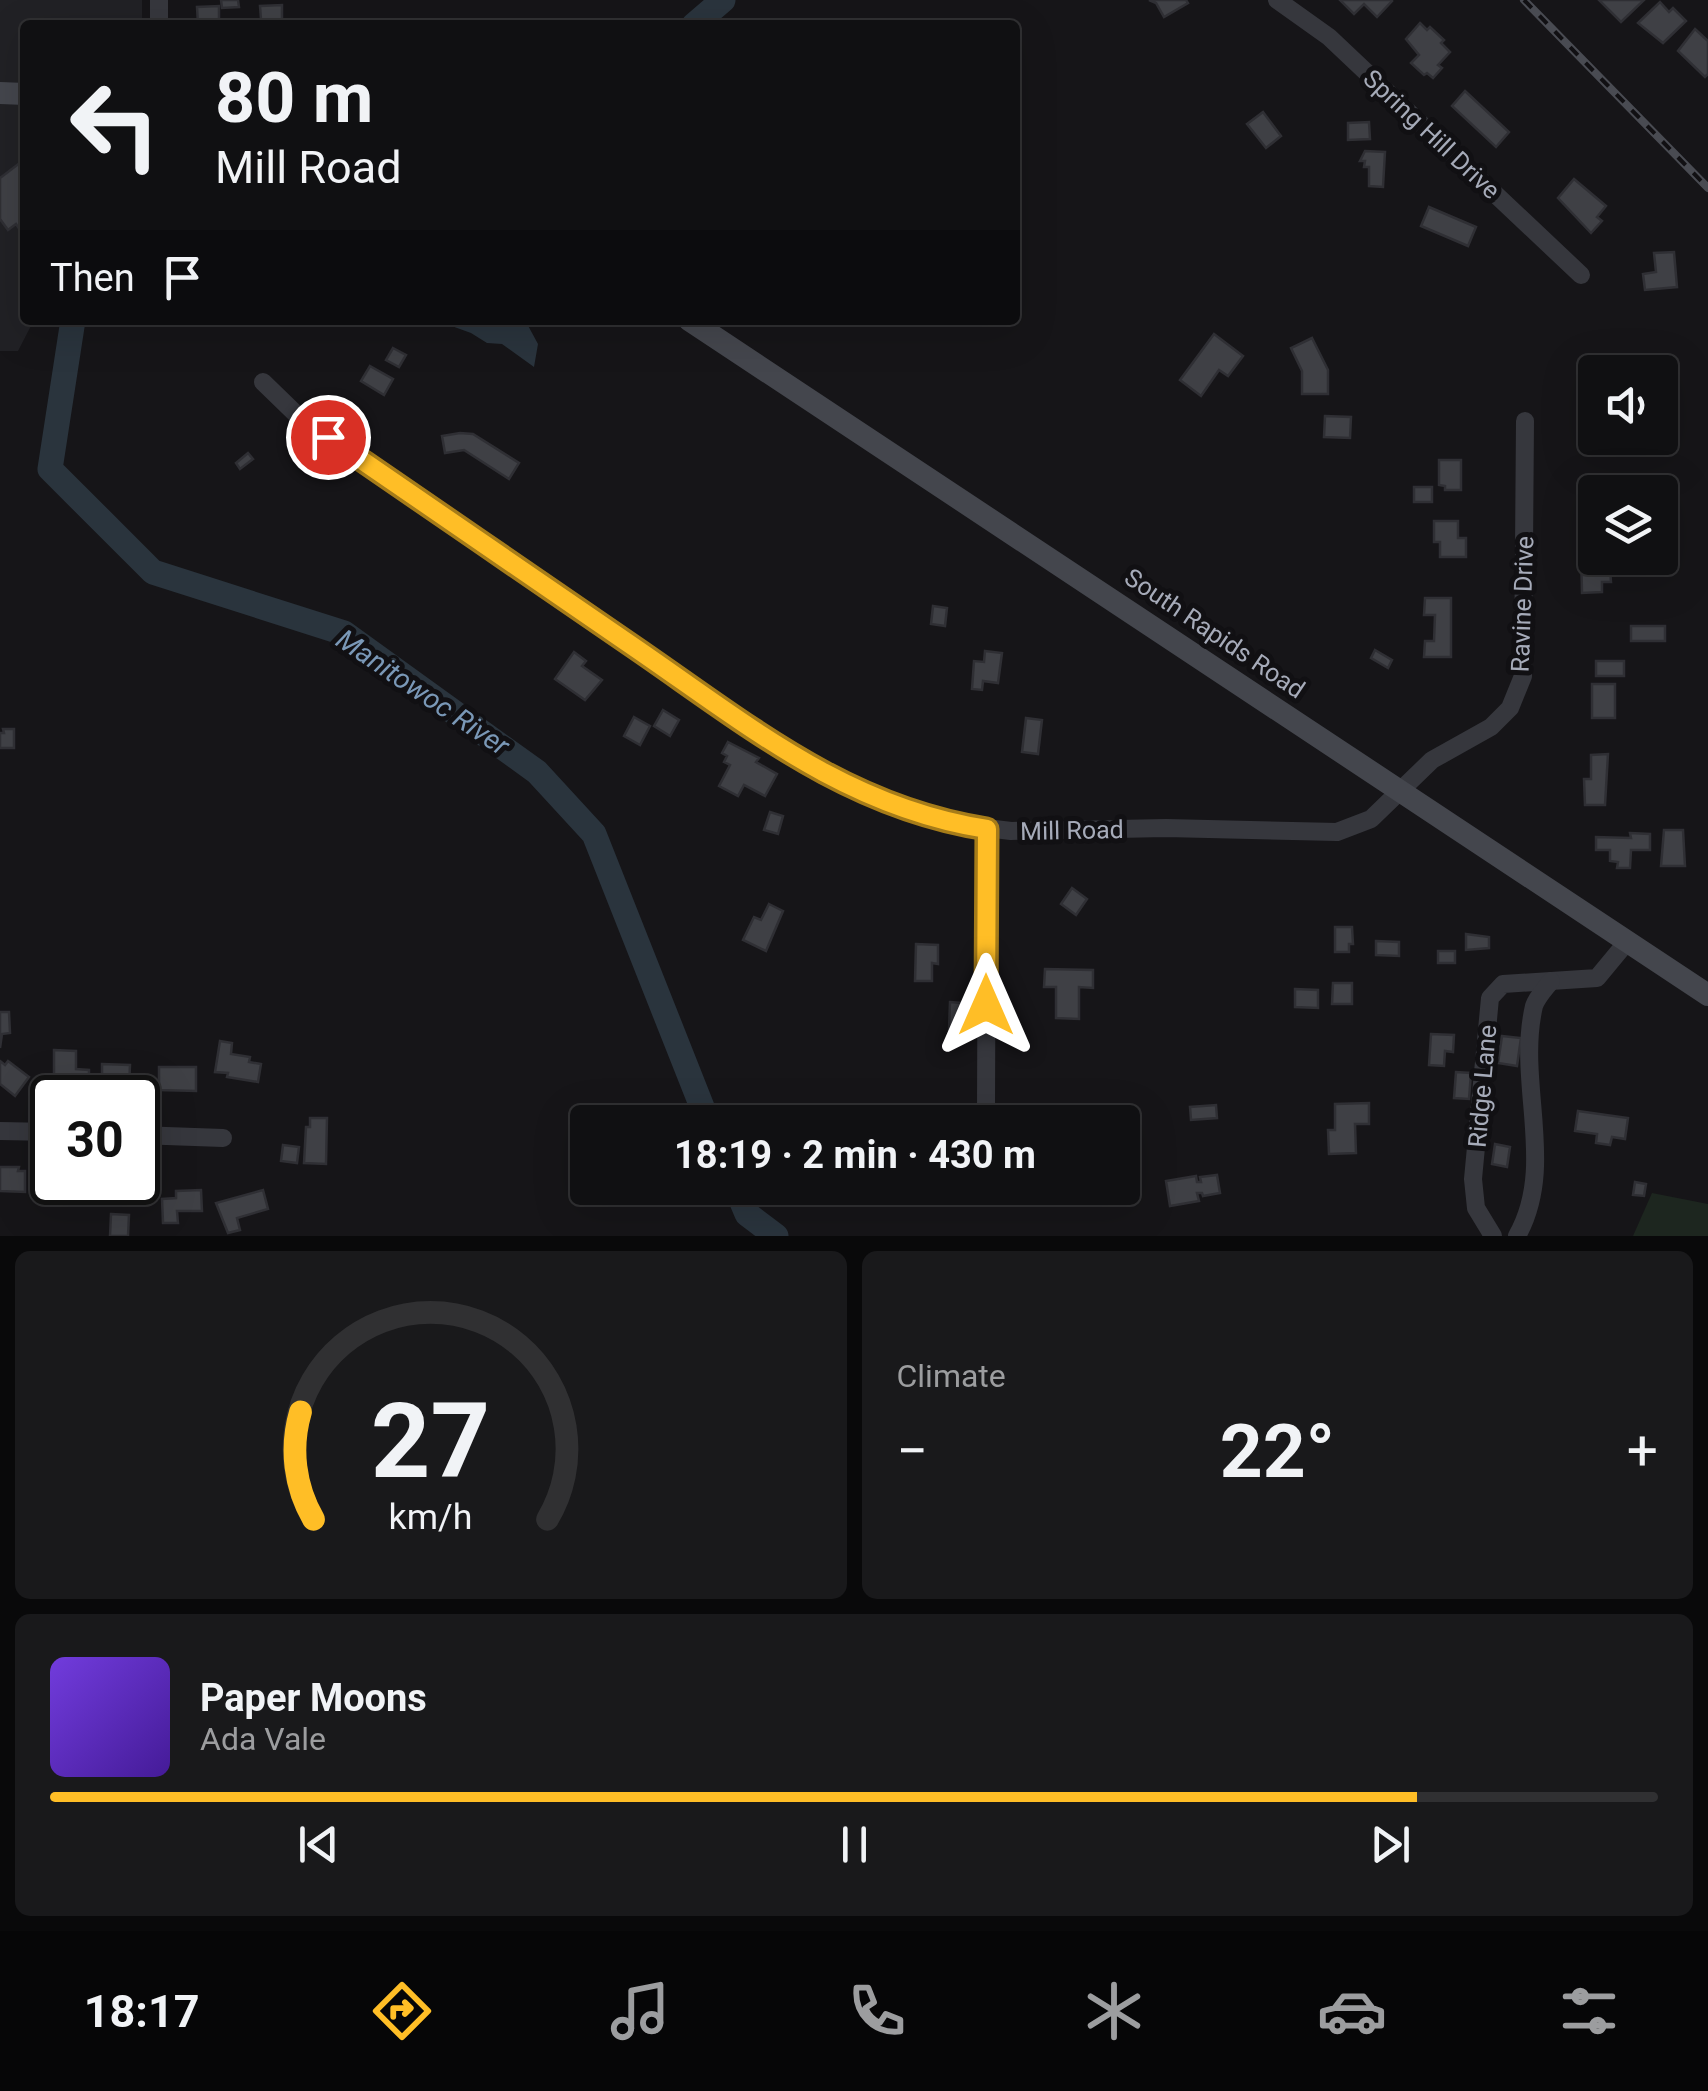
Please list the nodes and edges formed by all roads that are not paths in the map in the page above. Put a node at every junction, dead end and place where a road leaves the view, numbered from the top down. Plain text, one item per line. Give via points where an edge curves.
1 (1277, 0) edge
2 (1581, 275) dead end
3 (697, 325) edge
4 (263, 382) dead end
5 (1525, 422) dead end
6 (1402, 791) junction
7 (987, 829) junction
8 (1626, 942) junction
9 (1551, 981) junction
10 (1708, 995) edge
11 (986, 1105) edge
12 (0, 1131) edge
13 (30, 1132) edge
14 (160, 1136) edge
15 (223, 1138) dead end
16 (1493, 1236) edge
17 (1517, 1236) edge

1 - 2 street, Spring Hill Drive via 1329,37
3 - 6 main road, South Rapids Road
4 - 7 street, Mill Road via 297,415 772,742 882,802
5 - 6 street, Ravine Drive via 1523,676 1510,708 1491,727 1432,760
6 - 7 street, Mill Road via 1371,818 1337,832
6 - 8 main road, South Rapids Road
7 - 11 street
8 - 9 street, Ridge Lane via 1597,978
8 - 10 main road, South Rapids Road
9 - 16 street, Ridge Lane via 1504,984 1490,998 1473,1179 1476,1208
9 - 17 street, Ridge Lane via 1535,1002 1530,1056 1537,1173
12 - 13 street
14 - 15 street

